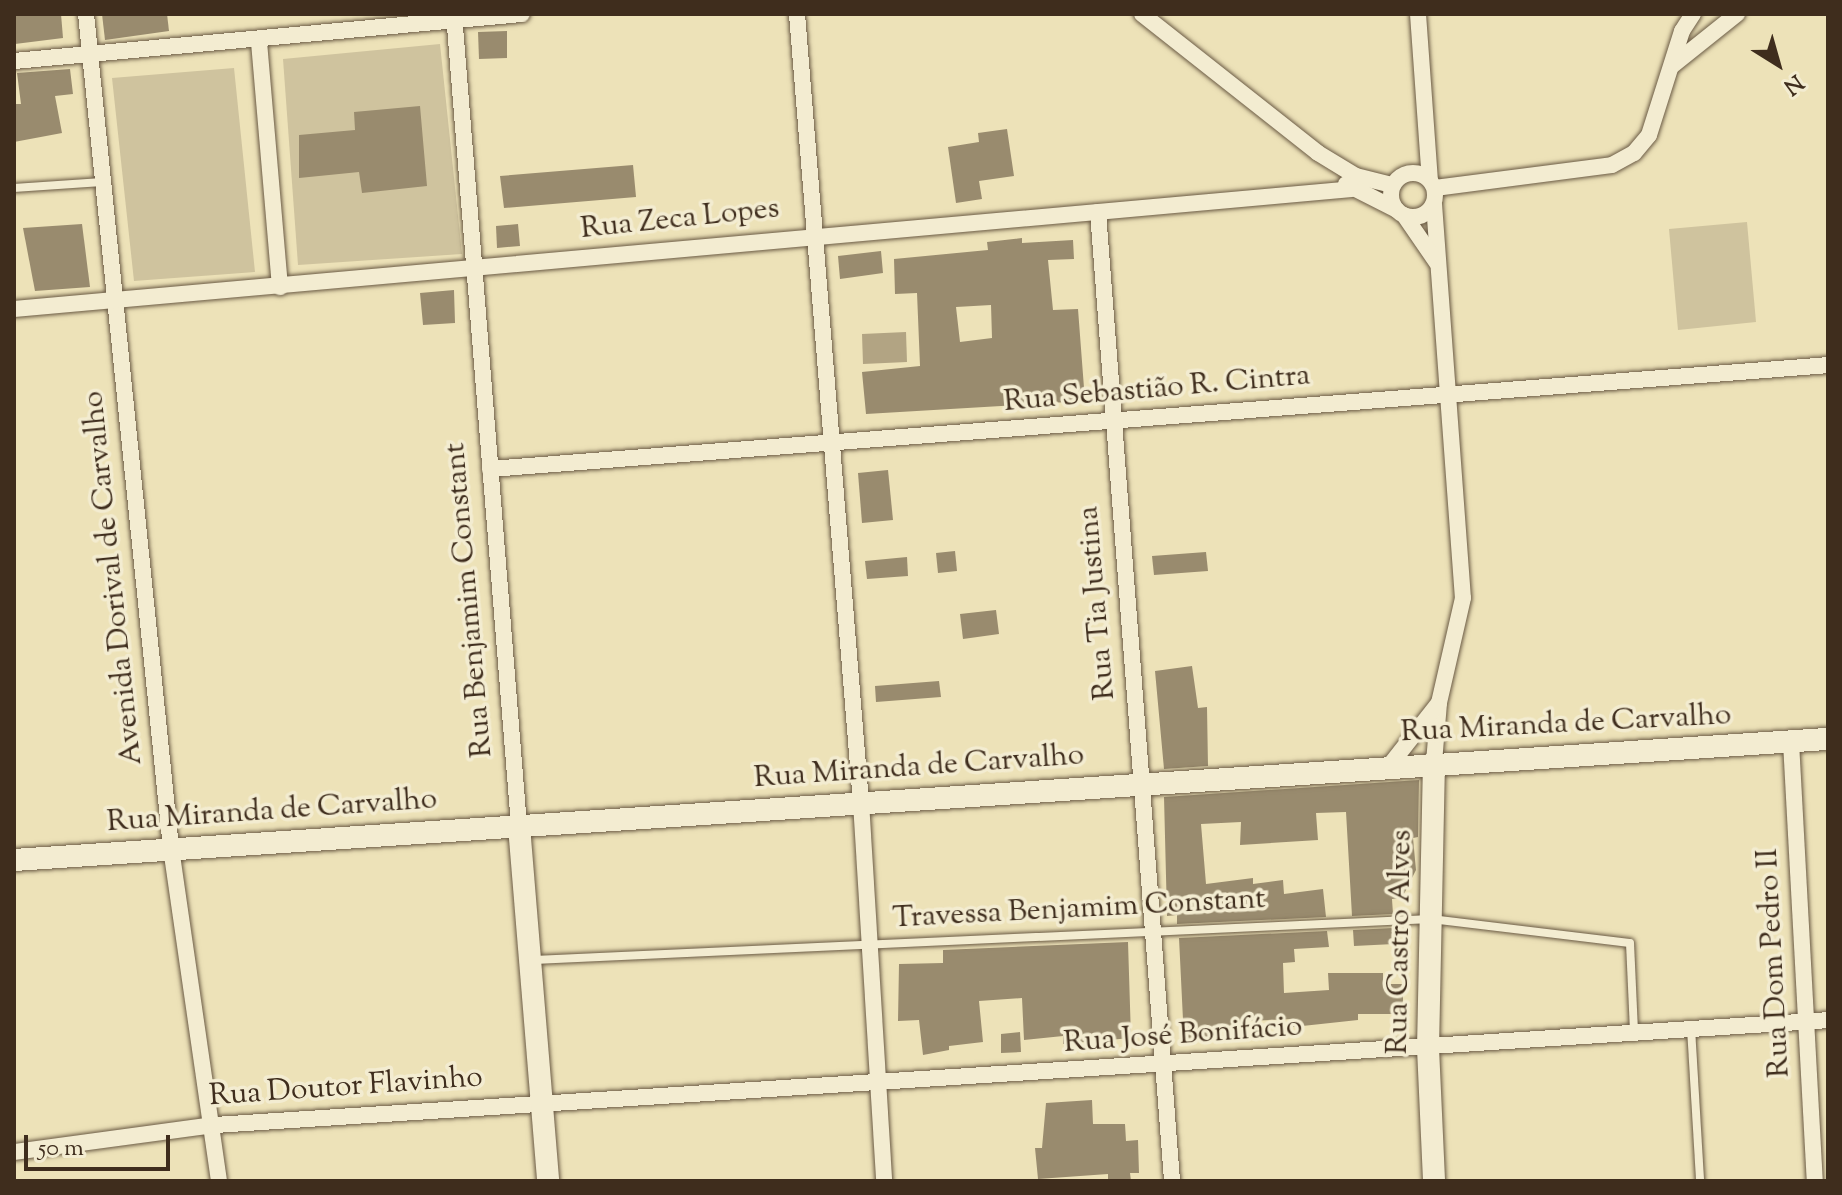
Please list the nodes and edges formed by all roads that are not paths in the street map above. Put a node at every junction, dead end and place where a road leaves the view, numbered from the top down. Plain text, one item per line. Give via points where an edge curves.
1 (86, 14) edge
2 (522, 14) edge
3 (797, 14) edge
4 (1142, 14) edge
5 (1418, 14) edge
6 (1693, 14) edge
7 (1735, 14) edge
8 (454, 18) edge
9 (259, 42) junction
10 (90, 55) junction
11 (14, 61) edge
12 (1673, 65) junction
13 (1318, 153) junction
14 (102, 182) junction
15 (1393, 185) junction
16 (14, 188) edge
17 (1352, 189) junction
18 (1433, 191) junction
19 (1098, 212) junction
20 (1400, 212) junction
21 (814, 233) junction
22 (474, 271) junction
23 (1442, 273) junction
24 (280, 287) junction
25 (113, 301) junction
26 (14, 309) edge
27 (1828, 365) edge
28 (1450, 395) junction
29 (1112, 422) junction
30 (833, 444) junction
31 (490, 469) junction
32 (1439, 703) junction
33 (1828, 739) edge
34 (1791, 742) junction
35 (1434, 762) junction
36 (1390, 765) junction
37 (1141, 782) junction
38 (861, 802) junction
39 (519, 826) junction
40 (171, 848) junction
41 (14, 860) edge
42 (1431, 919) junction
43 (1154, 930) junction
44 (869, 944) junction
45 (529, 960) junction
46 (1828, 1020) edge
47 (1806, 1021) junction
48 (1691, 1028) junction
49 (1634, 1032) junction
50 (1428, 1048) junction
51 (1166, 1066) junction
52 (877, 1081) junction
53 (540, 1102) junction
54 (215, 1125) junction
55 (14, 1152) edge
56 (219, 1181) edge
57 (548, 1181) edge
58 (884, 1181) edge
59 (1172, 1181) edge
60 (1434, 1181) edge
61 (1700, 1181) edge
62 (1815, 1181) edge

1 - 10 street, Avenida Dorival de Carvalho
2 - 8 street
3 - 21 street
4 - 13 street
5 - 18 street, Rua Castro Alves
6 - 12 street
7 - 12 street
8 - 9 street
8 - 22 street, Rua Benjamim Constant
9 - 10 street
9 - 24 street
10 - 11 street
10 - 14 street, Avenida Dorival de Carvalho
12 - 18 street via 1649,135 1634,153 1612,165
13 - 15 street via 1356,176
13 - 17 street
14 - 16 lane
14 - 25 street, Avenida Dorival de Carvalho
15 - 18 street via 1406,174
15 - 20 street
17 - 19 street, Rua Zeca Lopes
17 - 20 street
18 - 20 street via 1421,216
18 - 23 street, Rua Castro Alves
19 - 21 street, Rua Zeca Lopes
19 - 29 street, Rua Tia Justina
20 - 23 street, Rua Castro Alves via 1424,238
21 - 22 street, Rua Zeca Lopes
21 - 30 street
22 - 24 street, Rua Zeca Lopes
22 - 31 street, Rua Benjamim Constant
23 - 28 street, Rua Castro Alves
24 - 25 street, Rua Zeca Lopes
25 - 26 street, Rua Zeca Lopes
25 - 40 street, Avenida Dorival de Carvalho
27 - 28 street, Rua Sebastião R. Cintra
28 - 29 street, Rua Sebastião R. Cintra
28 - 32 street, Rua Castro Alves via 1463,598
29 - 30 street, Rua Sebastião R. Cintra
29 - 37 street, Rua Tia Justina
30 - 31 street, Rua Sebastião R. Cintra
30 - 38 street
31 - 39 street, Rua Benjamim Constant
32 - 35 street, Rua Castro Alves
32 - 36 street, Rua Castro Alves
33 - 34 main road, Rua Miranda de Carvalho
34 - 35 main road, Rua Miranda de Carvalho
34 - 47 street, Rua Dom Pedro II
35 - 36 main road, Rua Miranda de Carvalho
35 - 42 main road, Rua Castro Alves
36 - 37 main road, Rua Miranda de Carvalho
37 - 38 main road, Rua Miranda de Carvalho
37 - 43 street, Rua Tia Justina
38 - 39 main road, Rua Miranda de Carvalho
38 - 44 street
39 - 40 main road, Rua Miranda de Carvalho
39 - 45 main road, Rua Benjamim Constant
40 - 41 main road, Rua Miranda de Carvalho
40 - 54 street, Avenida Dorival de Carvalho
42 - 43 lane, Travessa Benjamim Constant
42 - 49 lane, Travessa Benjamim Constant via 1630,943
42 - 50 main road, Rua Castro Alves
43 - 44 lane, Travessa Benjamim Constant
43 - 51 street, Rua Tia Justina
44 - 45 lane, Travessa Benjamim Constant
44 - 52 street
45 - 53 main road, Rua Benjamim Constant
46 - 47 street, Rua José Bonifácio
47 - 48 street, Rua José Bonifácio
47 - 62 street, Rua Dom Pedro II
48 - 49 street, Rua José Bonifácio
48 - 61 lane
49 - 50 street, Rua José Bonifácio
50 - 51 street, Rua José Bonifácio
50 - 60 main road, Rua Castro Alves
51 - 52 street, Rua José Bonifácio
51 - 59 street, Rua Tia Justina
52 - 53 street, Rua José Bonifácio
52 - 58 street
53 - 54 street, Rua Doutor Flavinho
53 - 57 main road, Rua Benjamim Constant
54 - 55 street, Rua Doutor Flavinho
54 - 56 street, Avenida Dorival de Carvalho

